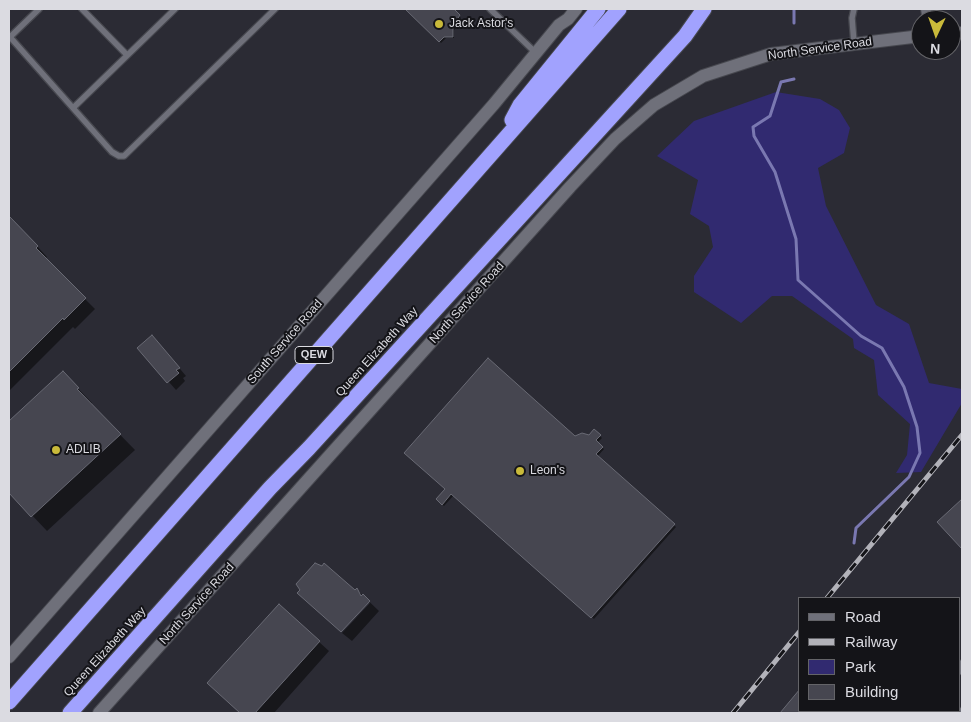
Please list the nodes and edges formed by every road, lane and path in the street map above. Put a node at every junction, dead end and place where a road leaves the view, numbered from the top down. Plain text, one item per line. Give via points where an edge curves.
1 (39, 9) edge
2 (82, 9) edge
3 (175, 9) edge
4 (275, 9) edge
5 (490, 9) edge
6 (567, 9) edge
7 (576, 9) edge
8 (598, 9) edge
9 (619, 9) edge
10 (704, 9) edge
11 (710, 9) edge
12 (854, 9) edge
13 (559, 25) junction
14 (685, 36) junction
15 (9, 37) edge
16 (911, 37) edge
17 (854, 43) junction
18 (536, 53) junction
19 (127, 55) junction
20 (73, 108) junction
21 (499, 143) junction
22 (9, 657) edge
23 (9, 702) edge
24 (70, 713) edge
25 (99, 713) edge

1 - 15 lane
2 - 19 lane
3 - 19 lane
4 - 20 lane via 124,156 112,152
5 - 18 lane
6 - 13 street, South Service Road
7 - 13 street, South Service Road
8 - 21 highway via 520,105
9 - 21 highway, QEW
10 - 14 highway, Queen Elizabeth Way
11 - 14 highway
12 - 17 lane
13 - 18 street, South Service Road
14 - 24 highway, Queen Elizabeth Way via 270,488
15 - 20 lane
16 - 17 street, North Service Road
17 - 25 street, North Service Road via 771,54 704,76 654,105 615,139
18 - 22 street, South Service Road
19 - 20 lane
21 - 23 highway, QEW

